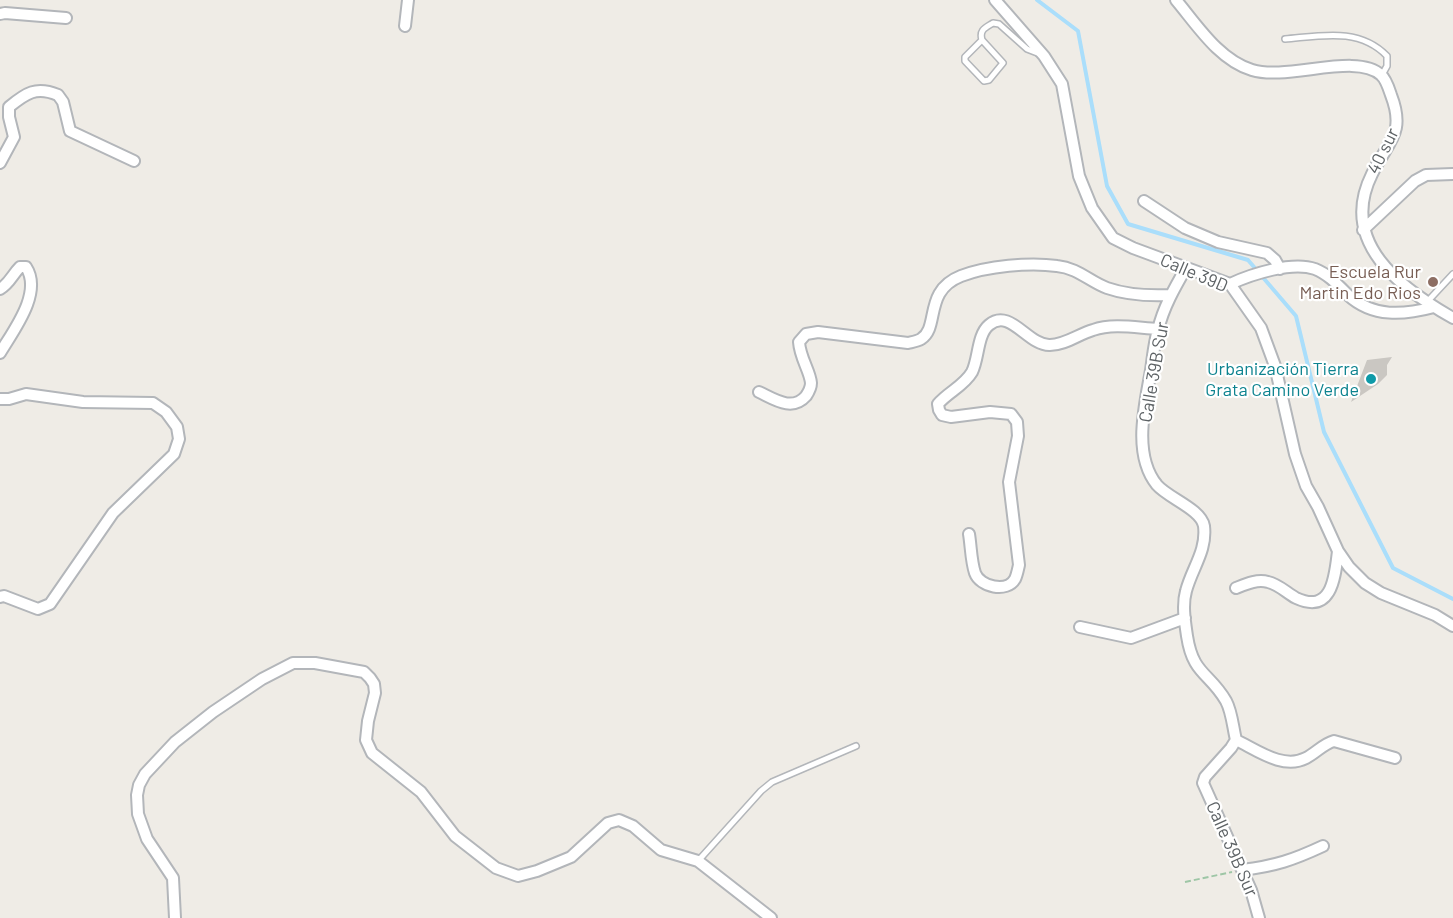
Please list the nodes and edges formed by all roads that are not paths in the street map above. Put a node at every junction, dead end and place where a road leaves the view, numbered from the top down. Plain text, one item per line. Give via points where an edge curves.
1 (408, 0) edge
2 (995, 0) edge
3 (1176, 0) edge
4 (0, 14) edge
5 (66, 18) dead end
6 (405, 26) dead end
7 (1285, 39) dead end
8 (982, 40) junction
9 (1044, 56) junction
10 (1382, 75) junction
11 (134, 162) dead end
12 (0, 163) edge
13 (1453, 174) edge
14 (1144, 201) dead end
15 (1363, 230) junction
16 (1186, 268) junction
17 (1276, 270) junction
18 (1453, 274) edge
19 (1230, 284) junction
20 (0, 288) edge
21 (1171, 295) junction
22 (1431, 305) junction
23 (1453, 318) edge
24 (1158, 329) junction
25 (0, 353) edge
26 (759, 392) dead end
27 (0, 399) edge
28 (969, 534) dead end
29 (1338, 551) junction
30 (1236, 588) dead end
31 (0, 597) edge
32 (1185, 618) junction
33 (1453, 626) edge
34 (1080, 627) dead end
35 (1236, 740) junction
36 (856, 747) dead end
37 (1395, 758) dead end
38 (1323, 846) dead end
39 (698, 861) junction
40 (1242, 870) junction
41 (175, 918) edge
42 (771, 918) edge
43 (1259, 918) edge

1 - 6 street
2 - 9 street, Calle 39D
3 - 10 street via 1210,41 1251,70 1273,74 1348,65 1366,67
4 - 5 street
7 - 10 lane via 1332,34 1357,38 1377,46 1387,56
8 - 8 lane via 1003,63 984,81 965,61
8 - 9 lane via 982,30 993,22 1028,49
9 - 16 street, Calle 39D via 1062,84 1079,176 1092,208 1113,238
10 - 15 street, 40 sur via 1398,123 1363,197
11 - 12 street via 70,131 58,95 37,90 9,107 14,137
13 - 15 street via 1426,175 1415,181
14 - 17 street via 1185,228 1218,242 1267,253 1275,260
15 - 22 street via 1389,270
16 - 19 street, Calle 39D
16 - 21 street, Calle 39B Sur
17 - 19 street
17 - 22 street via 1313,268 1372,309 1399,315
18 - 22 lane
19 - 29 street, Calle 39D via 1261,328 1275,366 1306,486
20 - 25 street via 9,284 20,267 26,267 32,283 26,309
21 - 24 street, Calle 39B Sur
21 - 26 street via 1106,288 1084,274 1058,266 1018,265 981,271 960,276 944,288 935,302 930,328 922,338 908,343 819,332 806,334 800,342 800,354 811,383 808,394 799,403 786,404
22 - 23 street
24 - 28 street via 1113,326 1050,345 1035,343 1002,320 990,323 967,380 938,404 942,414 951,417 990,412 1011,414 1017,422 1009,482 1019,565 1016,578 1009,585 983,583 975,574
24 - 32 street, Calle 39B Sur via 1143,413 1144,456 1158,486 1197,514 1204,526 1201,556 1186,589
27 - 31 street via 26,394 83,402 153,403 177,427 179,439 174,454 113,513 50,604 38,609
29 - 30 street via 1334,586 1326,597 1313,601 1298,598 1268,582 1255,581
29 - 33 street, Calle 39D via 1365,583
32 - 34 street via 1131,638
32 - 35 street, Calle 39B Sur via 1191,659 1226,702
35 - 37 street via 1284,762 1308,758 1334,741
35 - 40 street, Calle 39B Sur via 1203,783
36 - 39 lane via 772,782
38 - 40 street via 1282,863
39 - 41 street via 661,850 633,826 619,820 608,823 571,857 537,871 518,876 496,868 455,836 421,792 372,753 366,740 375,693 370,678 364,672 293,663 262,679 175,742 139,785 138,814 147,839 173,878
39 - 42 street
40 - 43 street, Calle 39B Sur

